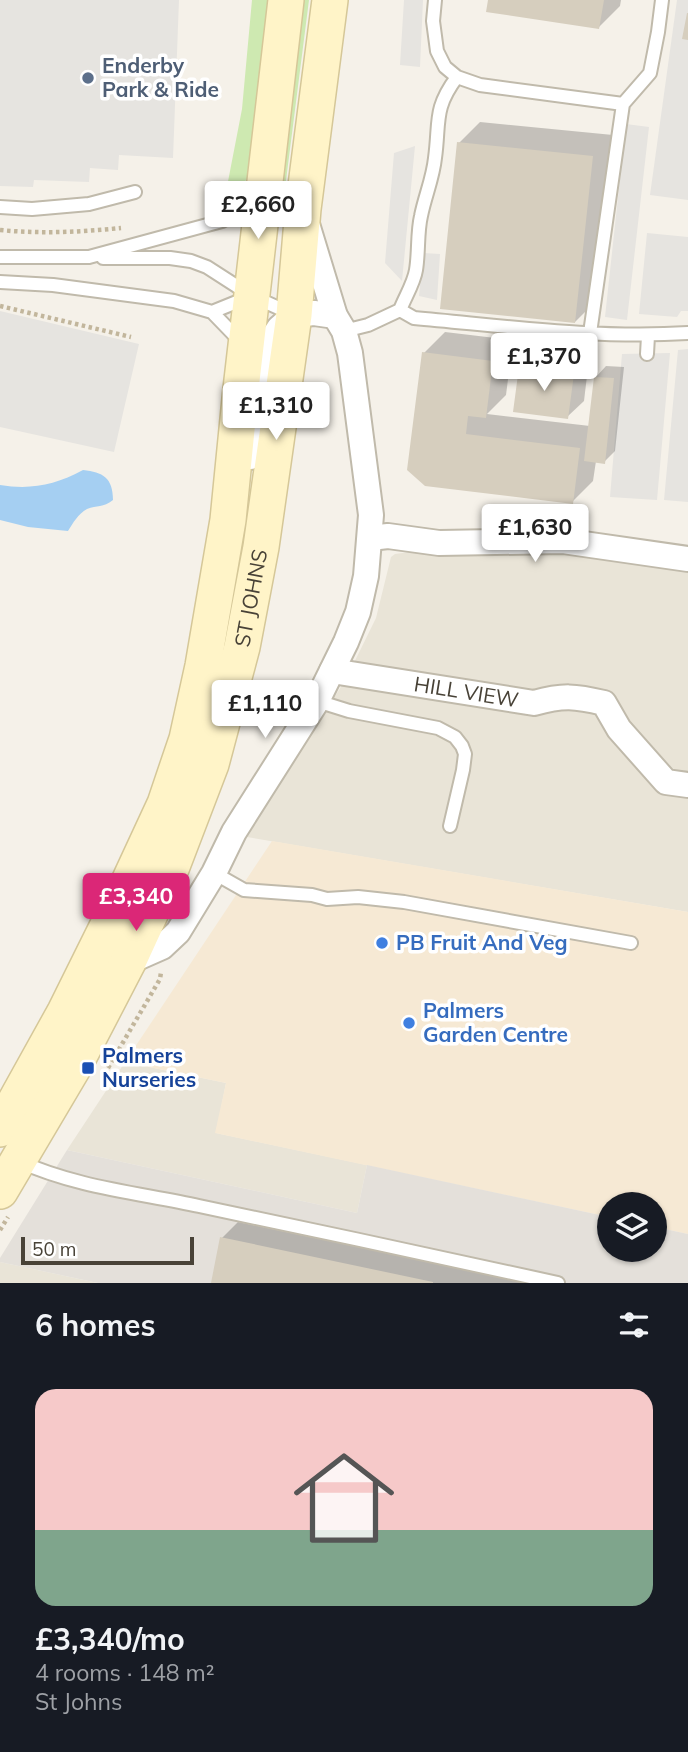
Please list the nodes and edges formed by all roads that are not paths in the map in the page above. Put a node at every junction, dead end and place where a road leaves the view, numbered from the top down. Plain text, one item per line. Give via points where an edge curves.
1 (286, 0) edge
2 (330, 0) edge
3 (435, 0) edge
4 (662, 0) edge
5 (457, 77) junction
6 (623, 104) junction
7 (264, 186) junction
8 (135, 192) dead end
9 (0, 206) edge
10 (303, 209) junction
11 (0, 257) edge
12 (89, 257) junction
13 (0, 282) edge
14 (253, 296) junction
15 (400, 310) junction
16 (212, 312) junction
17 (294, 315) junction
18 (340, 323) junction
19 (590, 333) junction
20 (688, 333) edge
21 (648, 336) junction
22 (246, 347) junction
23 (647, 354) dead end
24 (229, 520) junction
25 (370, 538) junction
26 (688, 559) edge
27 (332, 671) junction
28 (317, 701) junction
29 (688, 785) edge
30 (450, 826) dead end
31 (214, 873) junction
32 (632, 943) dead end
33 (128, 962) junction
34 (0, 1129) edge
35 (19, 1161) junction
36 (0, 1191) edge
37 (558, 1283) edge

1 - 7 main road, ST JOHNS
2 - 10 main road, ST JOHNS
3 - 5 lane via 437,51
4 - 6 lane via 650,73
5 - 6 lane via 480,85
5 - 15 lane via 446,92 437,120 435,159 420,217 416,272
6 - 19 lane
7 - 12 lane via 245,208 222,221
7 - 14 main road, ST JOHNS
8 - 9 lane via 89,204 32,209
10 - 14 main road via 279,262
10 - 17 main road, ST JOHNS
10 - 18 street
11 - 12 lane
12 - 14 lane via 191,261
13 - 16 lane via 174,301
14 - 16 lane
14 - 17 lane
14 - 22 main road, ST JOHNS
15 - 18 lane via 368,325
15 - 19 lane via 414,318
16 - 22 lane
17 - 18 street via 314,313
17 - 24 street via 266,348 248,471
17 - 33 main road, ST JOHNS via 261,547 239,660 211,764
18 - 25 street via 350,353
19 - 21 lane
20 - 21 lane
21 - 23 lane
22 - 24 main road, ST JOHNS
24 - 34 main road, ST JOHNS via 187,739 165,804 65,1012
25 - 26 street via 439,543 563,541
25 - 27 street via 358,612
27 - 28 street
27 - 29 street, HILL VIEW via 534,703 577,696 604,703 619,729 666,782
28 - 30 lane via 455,737 465,754
28 - 31 street via 234,832
31 - 32 lane via 244,890 404,902
31 - 33 street via 178,932 162,947
33 - 35 main road, ST JOHNS
35 - 36 main road, ST JOHNS
35 - 37 lane via 73,1180

